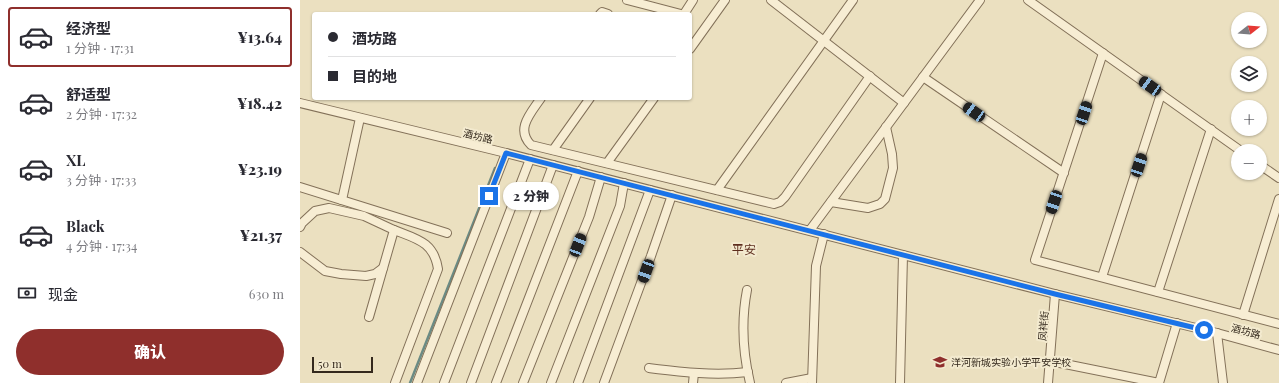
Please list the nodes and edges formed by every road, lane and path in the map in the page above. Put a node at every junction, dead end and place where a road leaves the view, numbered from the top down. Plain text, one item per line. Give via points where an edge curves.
1 (627, 0) edge
2 (693, 0) edge
3 (726, 0) edge
4 (771, 0) edge
5 (853, 0) edge
6 (980, 0) edge
7 (1028, 0) edge
8 (675, 12) edge
9 (684, 12) edge
10 (693, 40) edge
11 (824, 41) junction
12 (1103, 53) junction
13 (870, 76) junction
14 (923, 77) junction
15 (1161, 94) junction
16 (540, 100) edge
17 (589, 100) edge
18 (653, 100) edge
19 (300, 103) edge
20 (904, 103) junction
21 (360, 118) junction
22 (886, 127) junction
23 (1210, 130) junction
24 (1231, 144) edge
25 (552, 150) junction
26 (506, 153) junction
27 (530, 159) junction
28 (607, 163) junction
29 (553, 165) junction
30 (1267, 170) edge
31 (578, 171) junction
32 (1064, 173) junction
33 (601, 177) junction
34 (1279, 178) edge
35 (624, 183) junction
36 (300, 187) edge
37 (650, 190) junction
38 (717, 190) junction
39 (672, 195) junction
40 (1279, 199) edge
41 (342, 200) junction
42 (831, 202) junction
43 (1276, 223) edge
44 (300, 227) edge
45 (394, 230) junction
46 (810, 230) junction
47 (447, 233) dead end
48 (824, 234) junction
49 (300, 252) edge
50 (903, 254) junction
51 (383, 268) junction
52 (1102, 278) junction
53 (747, 290) dead end
54 (1158, 292) junction
55 (1055, 294) junction
56 (1243, 315) junction
57 (369, 317) dead end
58 (1177, 323) junction
59 (1279, 324) edge
60 (1217, 333) junction
61 (1279, 350) edge
62 (1050, 361) junction
63 (649, 368) dead end
64 (748, 372) junction
65 (694, 373) junction
66 (812, 380) edge
67 (395, 383) edge
68 (417, 383) edge
69 (444, 383) edge
70 (471, 383) edge
71 (496, 383) edge
72 (523, 383) edge
73 (552, 383) edge
74 (578, 383) edge
75 (604, 383) edge
76 (693, 383) edge
77 (750, 383) edge
78 (786, 383) edge
79 (900, 383) edge
80 (1048, 383) edge
81 (1223, 383) edge

1 - 8 street
2 - 9 street
3 - 10 street
4 - 11 street
5 - 11 street
6 - 14 street
7 - 12 street
11 - 13 street
11 - 38 street
12 - 15 street
12 - 32 street
13 - 20 street
13 - 38 street via 780,202 774,204
14 - 20 street
14 - 32 street
15 - 23 street
15 - 52 street
16 - 25 street via 528,116 523,131 531,145
17 - 25 street
18 - 28 street
19 - 21 street, 酒坊路
20 - 22 street
21 - 26 street, 酒坊路
21 - 41 street
22 - 42 street
22 - 42 street via 893,168 885,199 880,204 868,208
23 - 24 street
23 - 54 street
25 - 28 street
26 - 27 street, 酒坊路
26 - 68 street
27 - 29 street, 酒坊路
27 - 69 street
28 - 38 street
29 - 31 street, 酒坊路
29 - 70 street
30 - 34 street
31 - 33 street, 酒坊路
31 - 71 street
32 - 52 street via 1035,260
33 - 35 street, 酒坊路
33 - 72 street via 589,217
35 - 37 street, 酒坊路
35 - 73 street via 620,206
36 - 41 street
37 - 39 street, 酒坊路
37 - 74 street
39 - 46 street, 酒坊路
39 - 75 street
40 - 43 street
41 - 47 street
42 - 46 street
43 - 56 street
44 - 45 street via 315,211 329,208 364,216
45 - 51 street
45 - 67 street via 420,240 428,247 436,258 438,269
46 - 48 street, 酒坊路
48 - 50 street, 酒坊路
48 - 66 street via 816,266
49 - 51 street via 325,271 366,276 375,274
50 - 55 street, 酒坊路
50 - 79 street
51 - 57 street
52 - 54 street
53 - 64 street via 743,330
54 - 56 street
55 - 58 street, 酒坊路
55 - 62 street, 凤祥街
56 - 59 street
58 - 60 street, 酒坊路
58 - 62 street via 1159,383
60 - 61 street, 酒坊路
60 - 81 street
62 - 80 street, 凤祥街
63 - 65 street
64 - 65 street via 725,375
64 - 77 street
65 - 76 street
66 - 78 street

